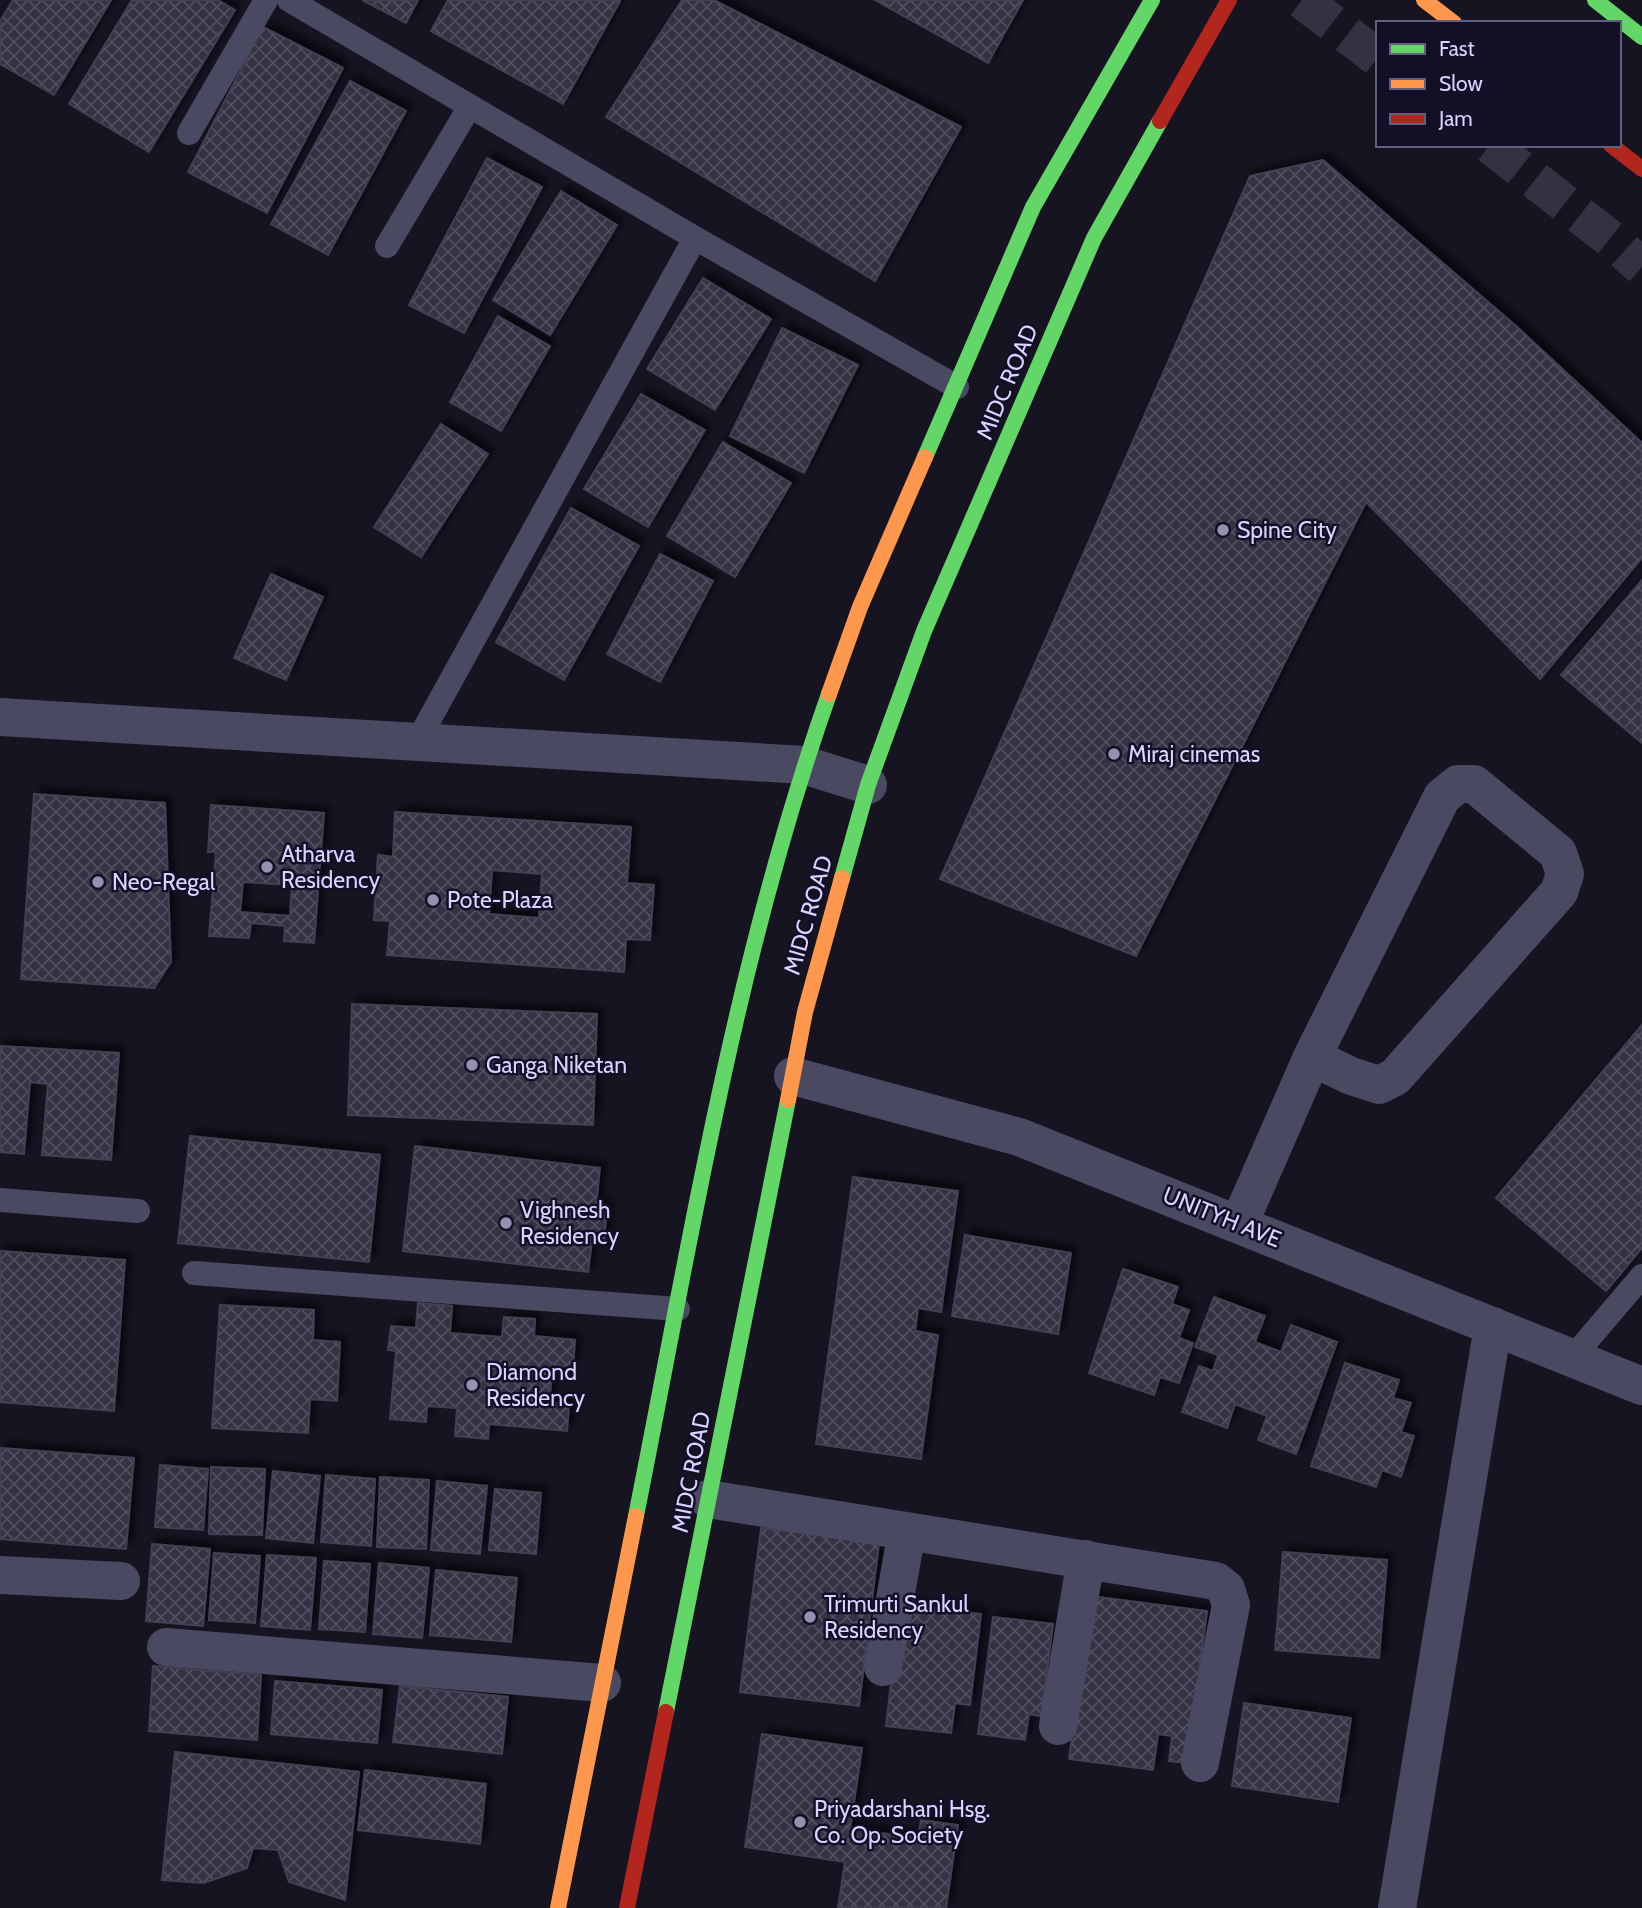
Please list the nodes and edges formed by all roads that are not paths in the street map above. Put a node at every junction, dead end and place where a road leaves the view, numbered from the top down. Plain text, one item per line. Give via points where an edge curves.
1 (266, 0) edge
2 (1152, 0) edge
3 (1229, 0) edge
4 (1424, 0) edge
5 (1595, 0) edge
6 (299, 2) edge
7 (1451, 21) edge
8 (1642, 37) edge
9 (470, 106) junction
10 (189, 133) dead end
11 (1614, 147) edge
12 (1642, 169) edge
13 (695, 238) junction
14 (387, 246) dead end
15 (957, 387) junction
16 (0, 718) edge
17 (417, 742) junction
18 (804, 765) junction
19 (868, 785) junction
20 (1312, 1057) junction
21 (793, 1076) junction
22 (0, 1200) edge
23 (138, 1212) dead end
24 (1239, 1224) junction
25 (194, 1273) dead end
26 (1642, 1276) edge
27 (678, 1309) junction
28 (1493, 1325) junction
29 (1573, 1357) junction
30 (1642, 1385) edge
31 (708, 1499) junction
32 (907, 1531) junction
33 (1086, 1559) junction
34 (0, 1576) edge
35 (121, 1581) dead end
36 (166, 1647) dead end
37 (883, 1667) dead end
38 (603, 1683) junction
39 (1058, 1726) dead end
40 (1200, 1763) dead end
41 (558, 1908) edge
42 (626, 1908) edge
43 (1397, 1908) edge

1 - 10 lane
2 - 15 main road, MIDC ROAD via 1033,207
3 - 19 main road, MIDC ROAD via 1094,238 923,631
4 - 7 main road
5 - 8 main road
6 - 9 lane
9 - 13 lane
9 - 14 lane
11 - 12 main road
13 - 15 lane
13 - 17 lane
15 - 18 main road, MIDC ROAD via 860,607
16 - 17 street
17 - 18 street
18 - 19 street
18 - 27 main road, MIDC ROAD via 740,996
19 - 21 main road, MIDC ROAD via 805,1012
20 - 20 street via 1442,797 1458,784 1474,784 1558,853 1565,874 1559,892 1395,1077 1378,1085
20 - 24 street
21 - 24 street, UNITYH AVE via 1019,1137
21 - 31 main road, MIDC ROAD
22 - 23 lane
24 - 28 street, UNITYH AVE
25 - 27 lane
26 - 29 lane
27 - 38 main road, MIDC ROAD
28 - 29 street, UNITYH AVE
28 - 43 street
29 - 30 street, UNITYH AVE
31 - 32 street
31 - 42 main road, MIDC ROAD
32 - 33 street
32 - 37 street
33 - 39 street
33 - 40 street via 1216,1581 1226,1589 1231,1605
34 - 35 street
36 - 38 street
38 - 41 main road, MIDC ROAD

